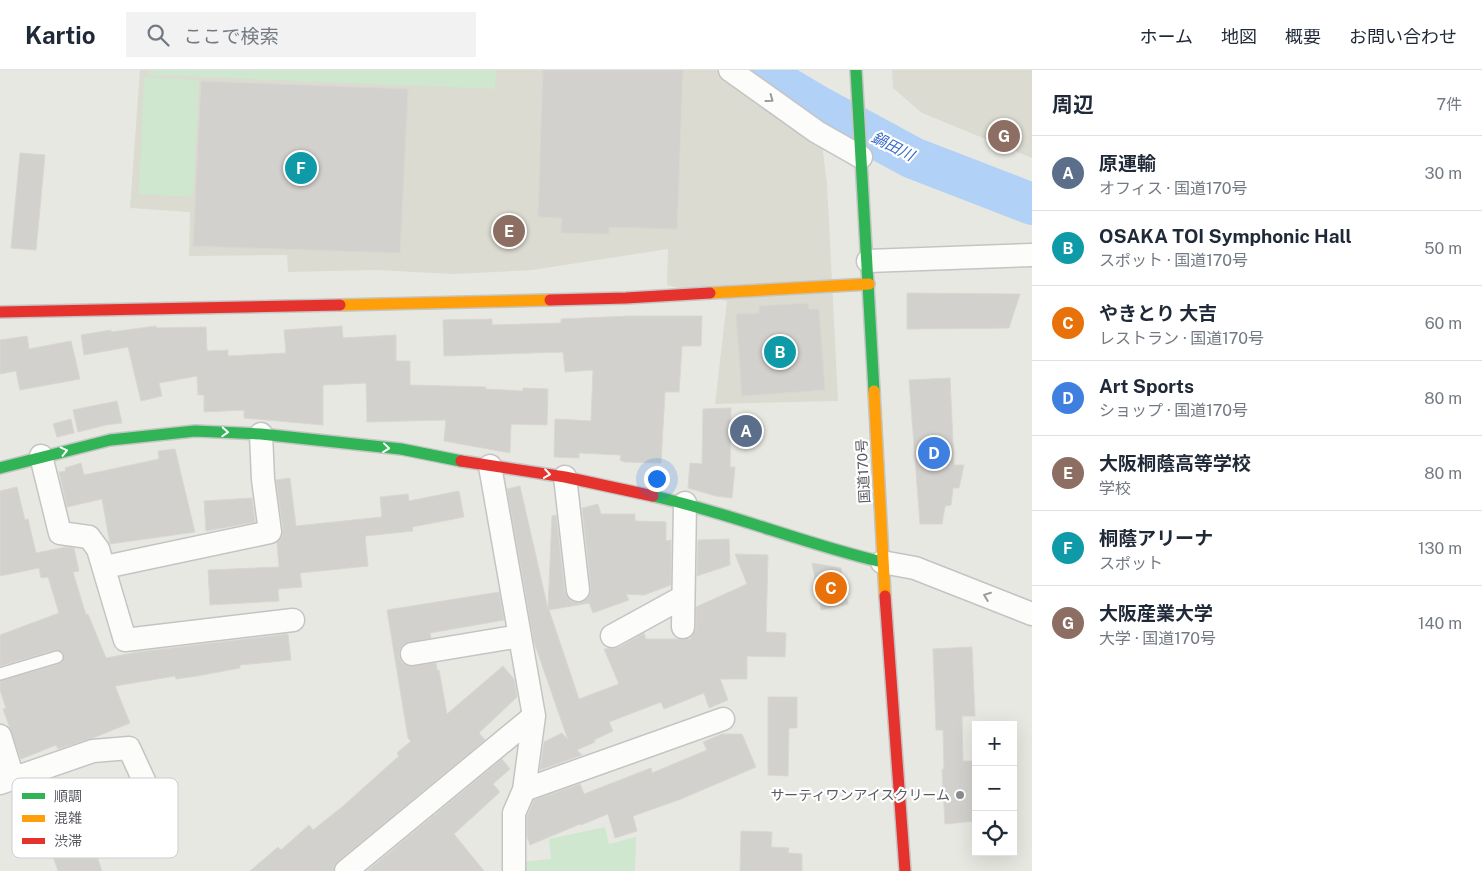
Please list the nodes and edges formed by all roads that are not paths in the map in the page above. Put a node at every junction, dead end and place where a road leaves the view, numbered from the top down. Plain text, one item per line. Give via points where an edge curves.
1 (730, 70) edge
2 (856, 70) edge
3 (860, 150) junction
4 (1032, 256) edge
5 (868, 261) junction
6 (870, 284) junction
7 (0, 312) edge
8 (261, 434) junction
9 (41, 456) junction
10 (490, 466) junction
11 (0, 468) edge
12 (565, 477) junction
13 (685, 503) junction
14 (882, 562) junction
15 (105, 567) junction
16 (578, 590) dead end
17 (683, 597) junction
18 (1032, 614) edge
19 (293, 620) dead end
20 (683, 627) dead end
21 (520, 636) junction
22 (612, 636) dead end
23 (412, 654) dead end
24 (58, 658) dead end
25 (0, 674) edge
26 (534, 716) junction
27 (723, 720) dead end
28 (0, 736) edge
29 (12, 778) edge
30 (143, 778) edge
31 (6, 780) edge
32 (524, 790) junction
33 (346, 871) edge
34 (514, 871) edge
35 (905, 871) edge

1 -> 3 street via 817,132
2 - 3 main road, 国道170号
3 - 5 main road, 国道170号
4 - 5 street
5 - 6 main road, 国道170号
6 - 7 main road via 626,298
6 - 14 main road, 国道170号
9 -> 8 main road via 110,440 195,430
8 -> 10 main road via 401,449
8 - 15 street via 270,532
9 - 11 main road
9 - 15 street via 60,533 89,537
10 -> 12 main road
10 - 21 street
12 - 13 main road
12 - 16 street
13 - 14 main road
13 - 17 street
18 -> 14 street via 915,568
14 - 35 main road, 国道170号
15 - 19 street via 125,640
17 - 20 street
17 - 22 street
21 - 23 street
21 - 26 street
24 - 25 lane
26 - 32 street
26 - 33 street
27 - 32 street
28 - 31 street
29 - 30 street via 93,751 129,748
32 - 34 street via 514,813

